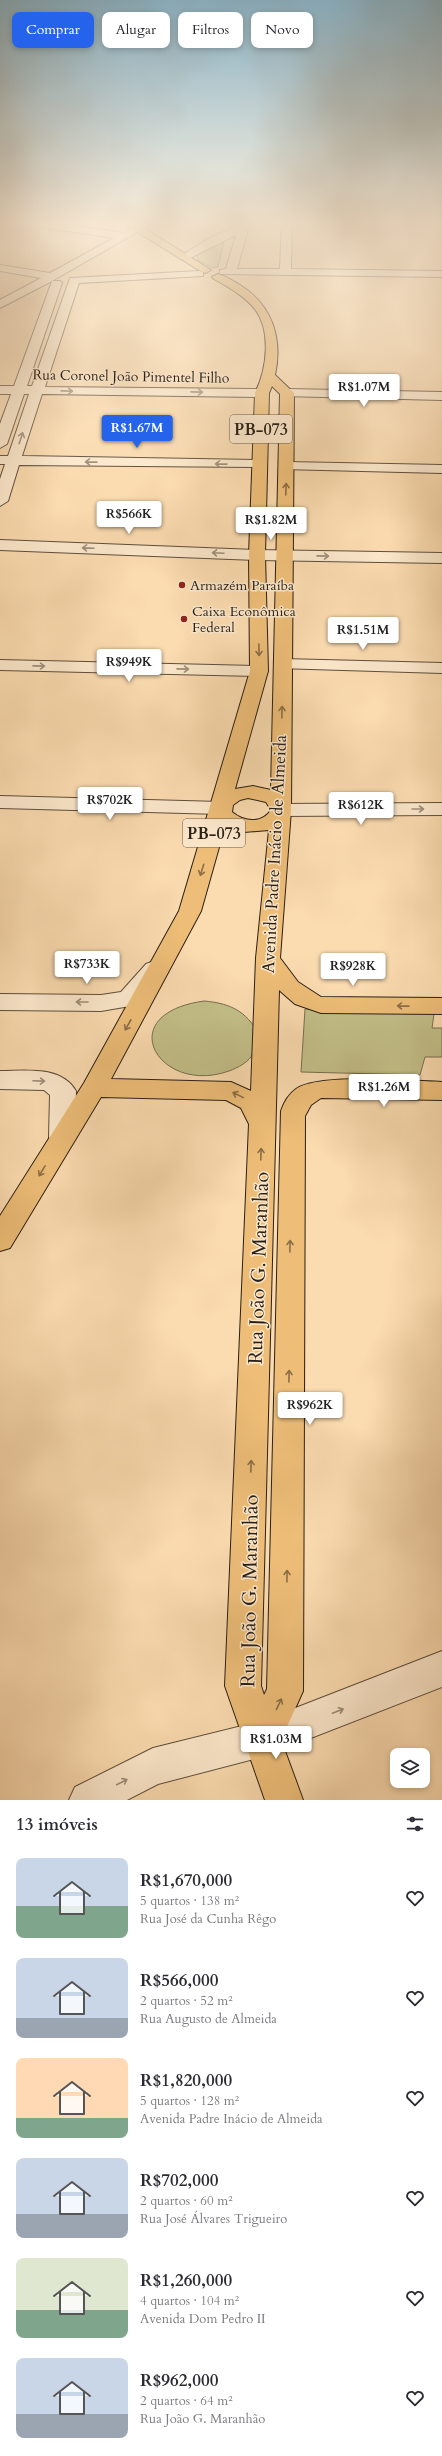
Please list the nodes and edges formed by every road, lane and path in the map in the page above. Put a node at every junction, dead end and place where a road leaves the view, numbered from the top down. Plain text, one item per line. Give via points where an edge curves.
1 (45, 307) edge
2 (61, 307) edge
3 (259, 307) edge
4 (270, 376) junction
5 (0, 390) edge
6 (19, 391) junction
7 (37, 391) junction
8 (262, 393) junction
9 (288, 393) junction
10 (442, 396) edge
11 (0, 444) edge
12 (7, 461) edge
13 (260, 464) junction
14 (287, 466) junction
15 (442, 469) edge
16 (0, 502) edge
17 (0, 545) edge
18 (257, 555) junction
19 (284, 556) junction
20 (442, 558) edge
21 (283, 664) junction
22 (0, 665) edge
23 (442, 668) edge
24 (259, 671) junction
25 (0, 802) edge
26 (221, 808) junction
27 (442, 809) edge
28 (281, 810) junction
29 (169, 951) junction
30 (268, 958) junction
31 (0, 1002) edge
32 (266, 1002) joint
33 (442, 1006) edge
34 (0, 1080) edge
35 (94, 1088) junction
36 (442, 1091) edge
37 (262, 1124) junction
38 (62, 1137) junction
39 (0, 1240) edge
40 (442, 1669) edge
41 (262, 1740) junction
42 (88, 1800) edge
43 (284, 1800) edge

1 - 6 street
2 - 7 street
3 - 4 main road, PB-073 via 272,332
4 - 8 main road, PB-073
4 - 9 main road, PB-073
5 - 6 street, Rua Coronel João Pimentel Filho
6 - 7 street, Rua Coronel João Pimentel Filho
6 - 11 street
7 -> 8 street, Rua Coronel João Pimentel Filho
12 -> 7 street
8 - 9 main road via 275,398
8 - 13 main road, PB-073
9 - 10 street
9 - 14 main road, Avenida Padre Inácio de Almeida / PB-073
13 -> 12 street
12 - 16 street
13 - 14 main road via 275,460 282,461
13 - 18 main road, PB-073
14 - 15 street
19 -> 14 main road, Avenida Padre Inácio de Almeida / PB-073
18 -> 17 street
18 - 19 street
18 -> 24 main road, PB-073
19 -> 20 street
19 - 21 main road, Avenida Padre Inácio de Almeida / PB-073
21 - 23 street
28 -> 21 main road, Avenida Padre Inácio de Almeida / PB-073
22 -> 24 street
24 - 26 main road, PB-073
25 - 26 street
26 - 28 main road via 233,795 256,792 276,800
26 - 28 main road via 222,814 235,824 255,826 273,821
26 -> 29 main road, PB-073 via 190,911
28 -> 27 street
28 - 30 main road, Avenida Padre Inácio de Almeida / PB-073
29 -> 31 street via 128,999 101,1003
29 -> 35 main road, PB-073
30 - 32 main road, Avenida Padre Inácio de Almeida / PB-073
33 -> 30 main road via 322,1005 310,1002 292,992
32 - 37 main road, Rua João G. Maranhão
34 -> 38 street via 49,1081 63,1091
37 -> 35 main road via 250,1102 231,1091
35 - 38 main road, PB-073
41 -> 36 main road, Rua João G. Maranhão via 285,1691 294,1107 301,1098 315,1090
41 -> 37 main road, Rua João G. Maranhão via 243,1686
38 -> 39 main road, PB-073
41 -> 40 street
42 -> 41 street via 153,1767
41 - 43 main road

